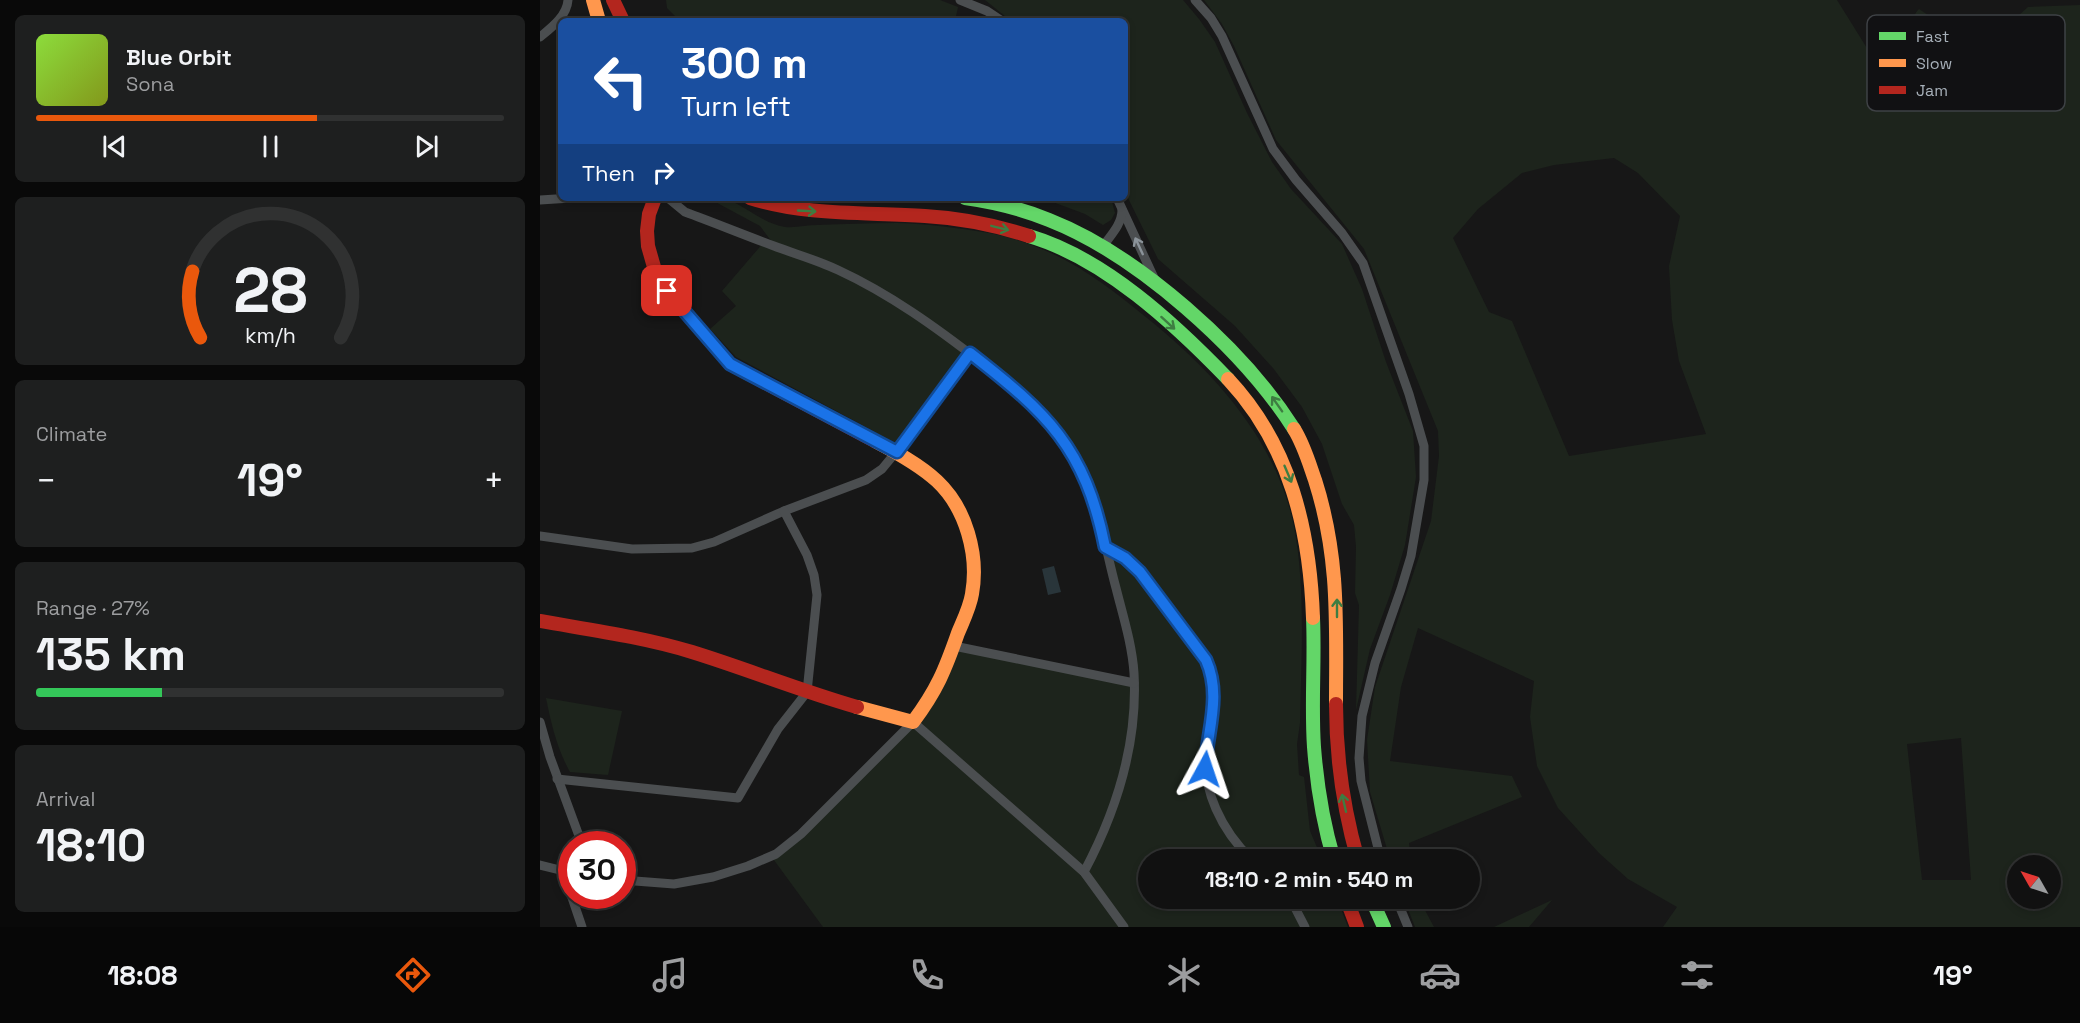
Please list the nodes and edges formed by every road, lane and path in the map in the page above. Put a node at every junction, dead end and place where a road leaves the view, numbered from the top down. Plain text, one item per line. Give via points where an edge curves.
1 (568, 0) edge
2 (593, 0) edge
3 (613, 0) edge
4 (960, 0) edge
5 (1195, 0) edge
6 (560, 18) edge
7 (598, 18) edge
8 (621, 18) edge
9 (998, 18) edge
10 (558, 20) edge
11 (540, 37) edge
12 (558, 199) edge
13 (540, 200) edge
14 (654, 201) edge
15 (672, 201) edge
16 (761, 201) edge
17 (989, 201) edge
18 (1119, 203) edge
19 (1103, 246) junction
20 (1157, 284) junction
21 (970, 353) junction
22 (897, 452) junction
23 (784, 511) junction
24 (540, 536) edge
25 (1105, 547) junction
26 (540, 621) edge
27 (954, 646) junction
28 (1134, 683) junction
29 (807, 692) junction
30 (540, 722) edge
31 (913, 722) junction
32 (557, 779) junction
33 (577, 831) edge
34 (1242, 849) edge
35 (1331, 849) edge
36 (1355, 849) edge
37 (1378, 849) edge
38 (540, 865) edge
39 (558, 870) edge
40 (1084, 872) junction
41 (636, 881) edge
42 (577, 909) edge
43 (1296, 909) edge
44 (1351, 909) edge
45 (1376, 909) edge
46 (1401, 909) edge
47 (582, 927) edge
48 (1124, 927) edge
49 (1305, 927) edge
50 (1357, 927) edge
51 (1384, 927) edge
52 (1408, 927) edge

1 - 6 street
2 - 7 main road
3 - 8 main road
4 - 9 street
5 - 37 street via 1222,36 1274,149 1363,263 1424,446 1424,480 1411,556 1375,663 1362,716 1361,781
10 - 11 street
12 - 13 street
14 - 22 main road via 647,231 656,274 730,364
15 - 21 street via 685,212 838,270 904,307
16 -> 35 main road via 793,210 956,219 1012,231 1058,247 1099,268 1136,295 1248,402 1282,461 1307,535 1313,595 1314,758
17 - 19 main road via 1065,226
18 - 19 street via 1122,217
20 -> 18 street
19 - 20 main road
36 -> 20 main road via 1338,766 1335,571 1324,506 1310,463 1280,407 1243,360
21 - 22 street
21 - 25 street via 1032,404 1063,439 1089,488
22 - 23 street via 866,480
22 - 27 main road via 936,480 954,500 971,542 972,595
23 - 24 street via 732,536 692,548 632,549
23 - 29 street via 807,555 817,595
25 - 28 street via 1125,623
25 - 34 street via 1140,572 1206,660 1215,691 1205,769 1208,790 1230,836
26 - 29 main road via 691,651
27 - 28 street
27 - 31 main road via 942,678
28 - 40 street via 1129,753 1112,812
29 - 31 main road
29 - 32 street via 778,729 738,798
30 - 32 street
31 - 40 street
31 - 41 street via 776,854 713,877 674,884
32 - 33 street
38 - 39 street
40 - 48 street
42 - 47 street
43 - 49 street
44 - 50 main road
45 - 51 main road
46 - 52 street

